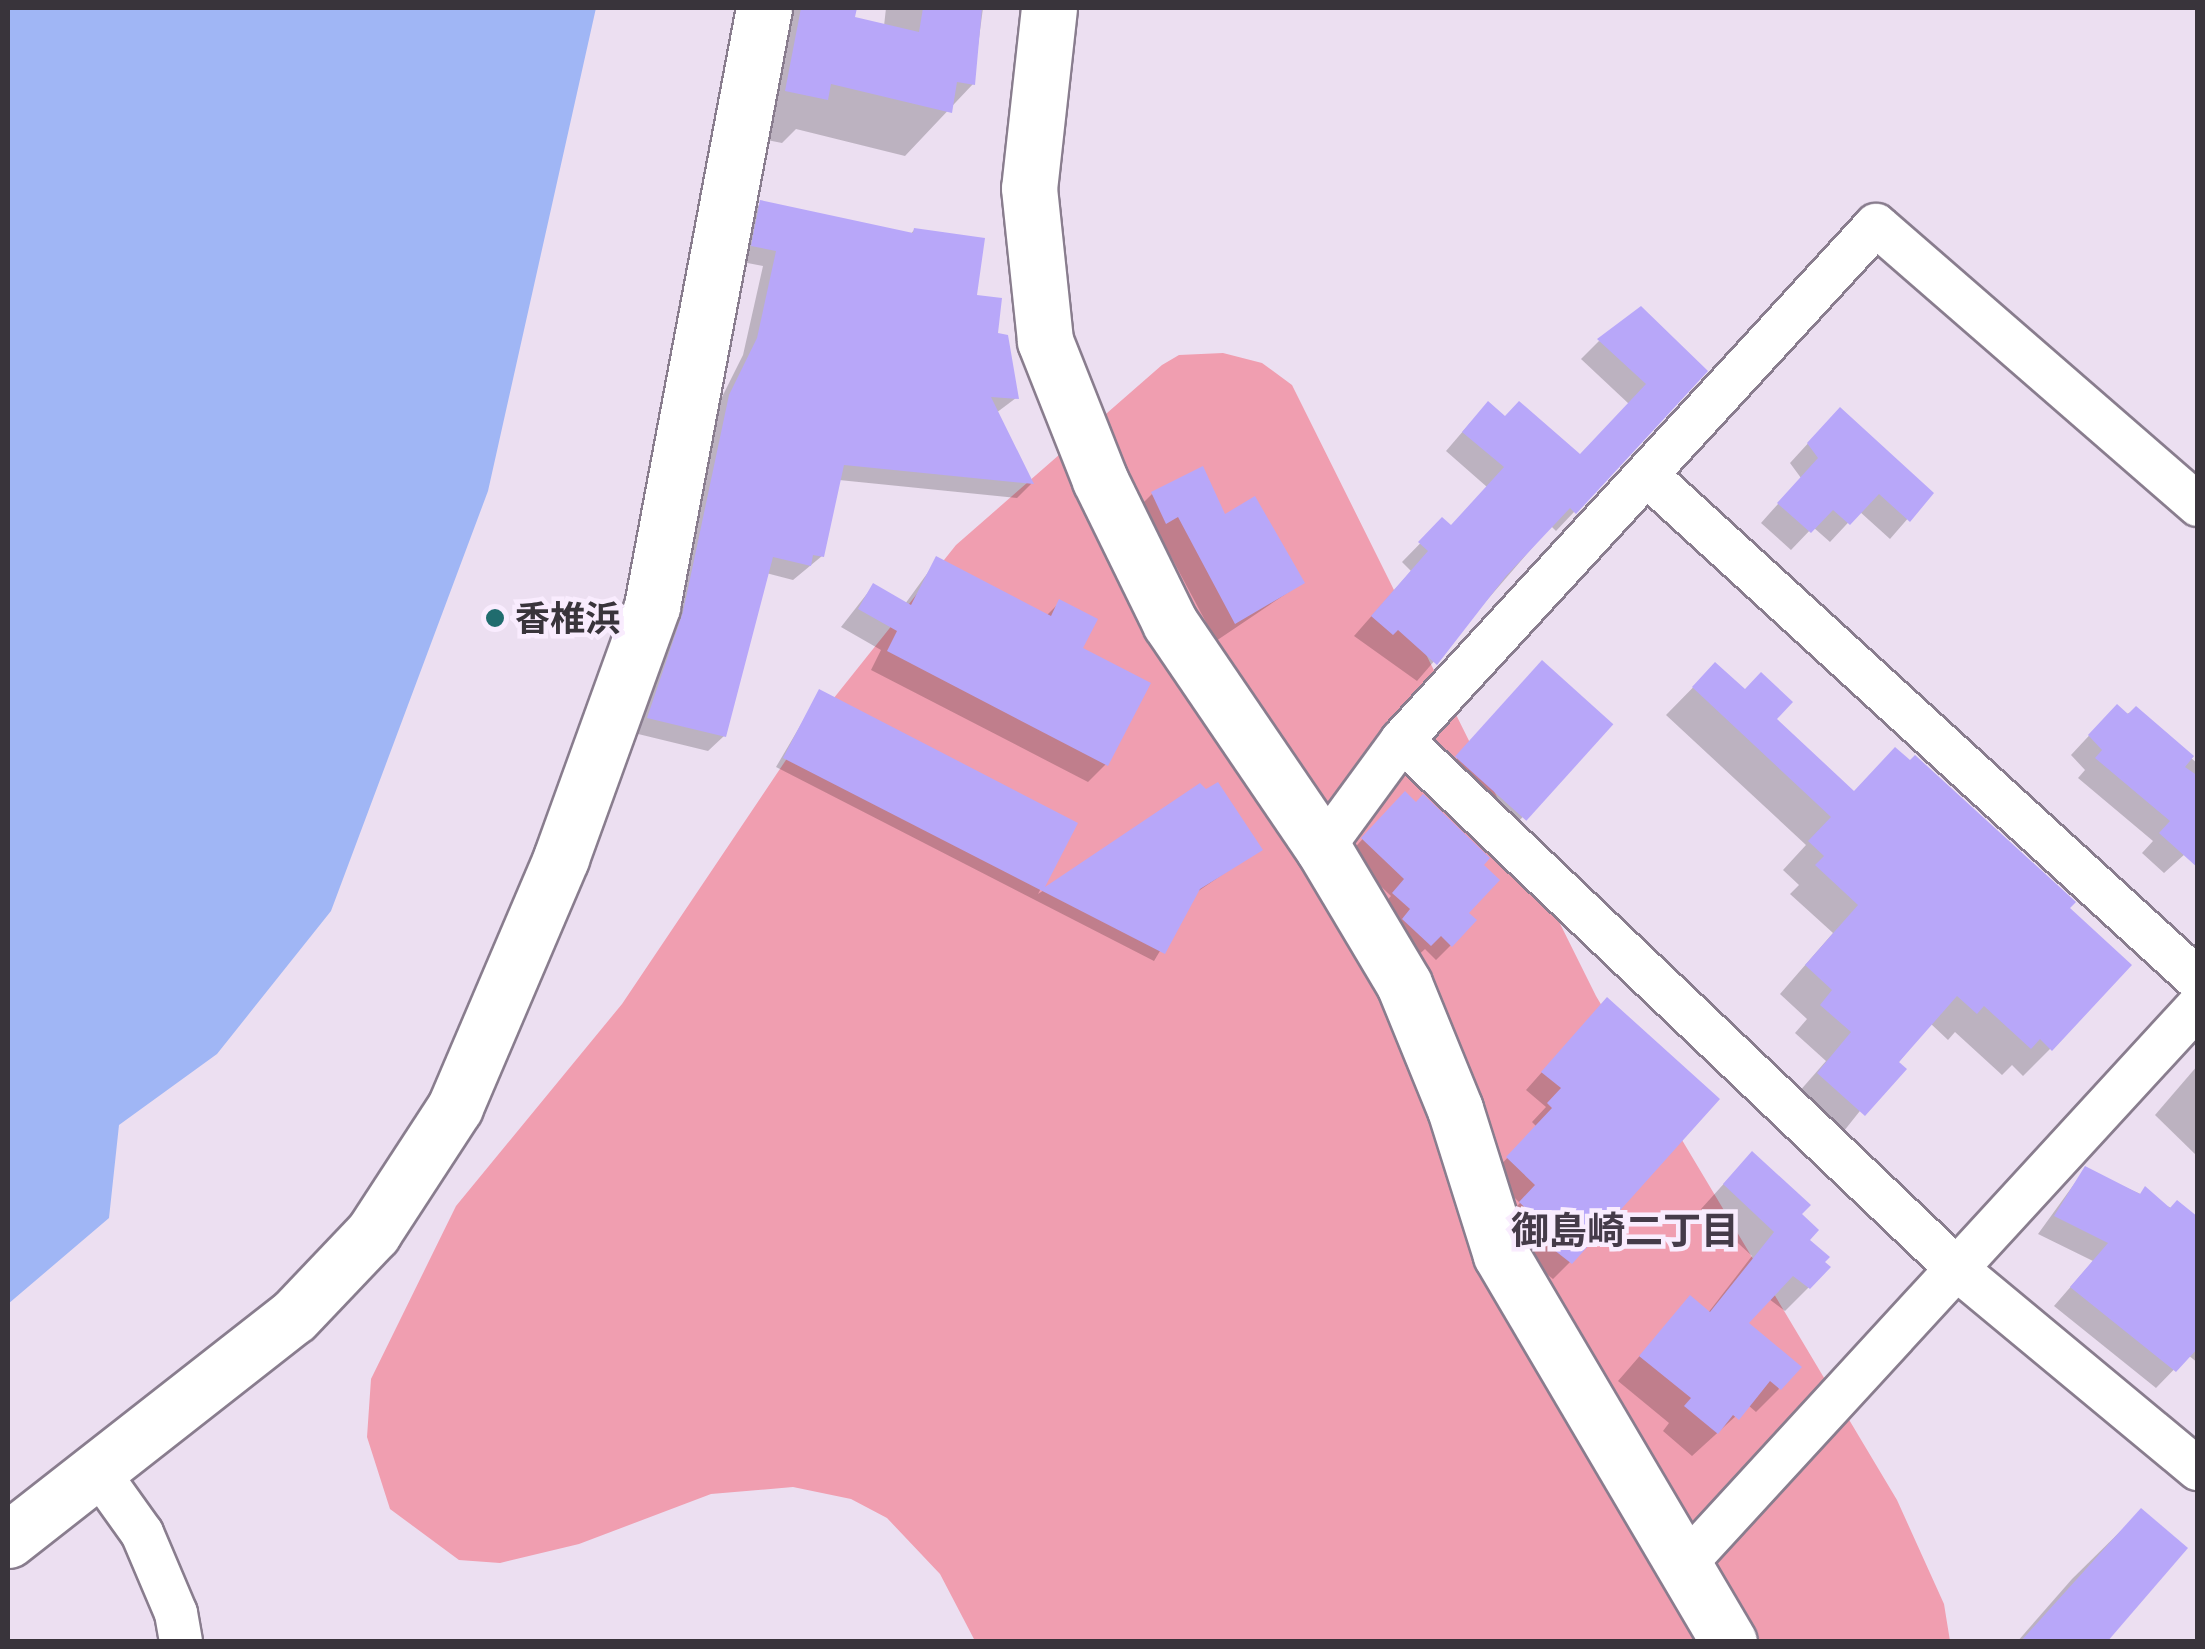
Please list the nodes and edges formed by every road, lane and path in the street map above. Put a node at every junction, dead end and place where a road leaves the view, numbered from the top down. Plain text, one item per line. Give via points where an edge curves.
1 (764, 8) edge
2 (1049, 8) edge
3 (1648, 476) junction
4 (2198, 505) edge
5 (1402, 740) junction
6 (1323, 848) junction
7 (2198, 980) edge
8 (2198, 1006) edge
9 (1958, 1270) junction
10 (2198, 1469) edge
11 (98, 1472) junction
12 (8, 1540) edge
13 (1686, 1563) junction
14 (181, 1642) edge
15 (1729, 1642) edge

1 - 11 street via 652,606 561,858 454,1107 373,1234 294,1316
2 - 6 street via 1029,188 1046,341 1100,480 1170,622
3 - 4 street via 1876,224
3 - 5 street
3 - 7 street
5 - 6 street
5 - 9 street
6 - 13 street via 1404,984 1454,1108 1501,1254
8 - 9 street
9 - 10 street
9 - 13 street
11 - 12 street
11 - 14 street via 142,1533 176,1612
13 - 15 street

